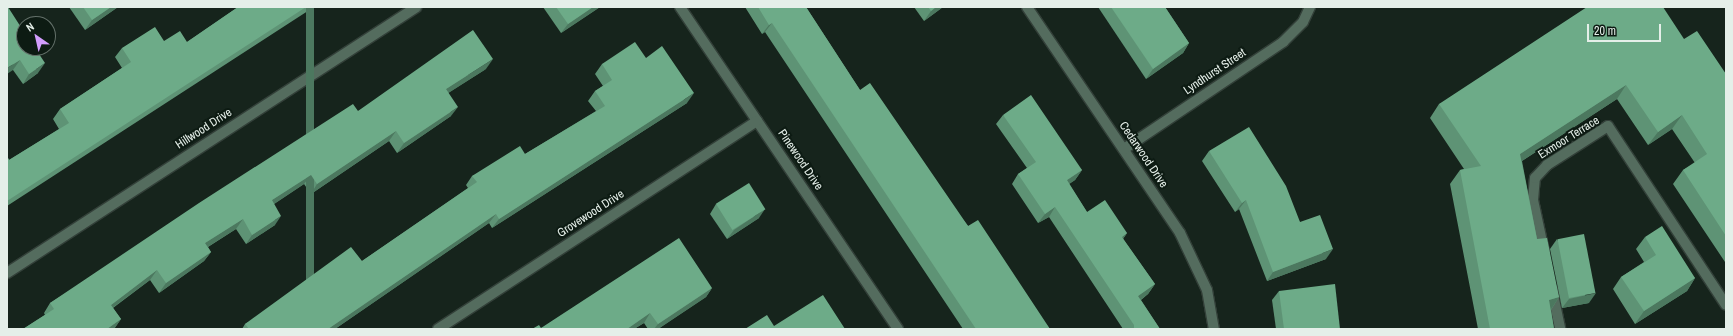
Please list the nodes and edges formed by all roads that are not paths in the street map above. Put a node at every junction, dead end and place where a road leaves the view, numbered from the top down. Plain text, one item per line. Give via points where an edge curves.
1 (416, 7) edge
2 (680, 7) edge
3 (1027, 7) edge
4 (1310, 7) edge
5 (757, 121) junction
6 (1124, 149) junction
7 (1546, 261) edge
8 (7, 273) edge
9 (1549, 276) edge
10 (1726, 305) edge
11 (438, 329) edge
12 (898, 329) edge
13 (1214, 329) edge
14 (1560, 329) edge

1 - 8 street, Hillwood Drive
2 - 5 street, Pinewood Drive
3 - 6 street, Cedarwood Drive
4 - 6 street, Lyndhurst Street via 1303,22 1283,42
5 - 11 street, Grovewood Drive
5 - 12 street, Pinewood Drive
6 - 13 street, Cedarwood Drive via 1180,232 1207,290
7 - 10 street, Exmoor Terrace via 1533,200 1535,178 1547,165 1608,126
9 - 14 street

